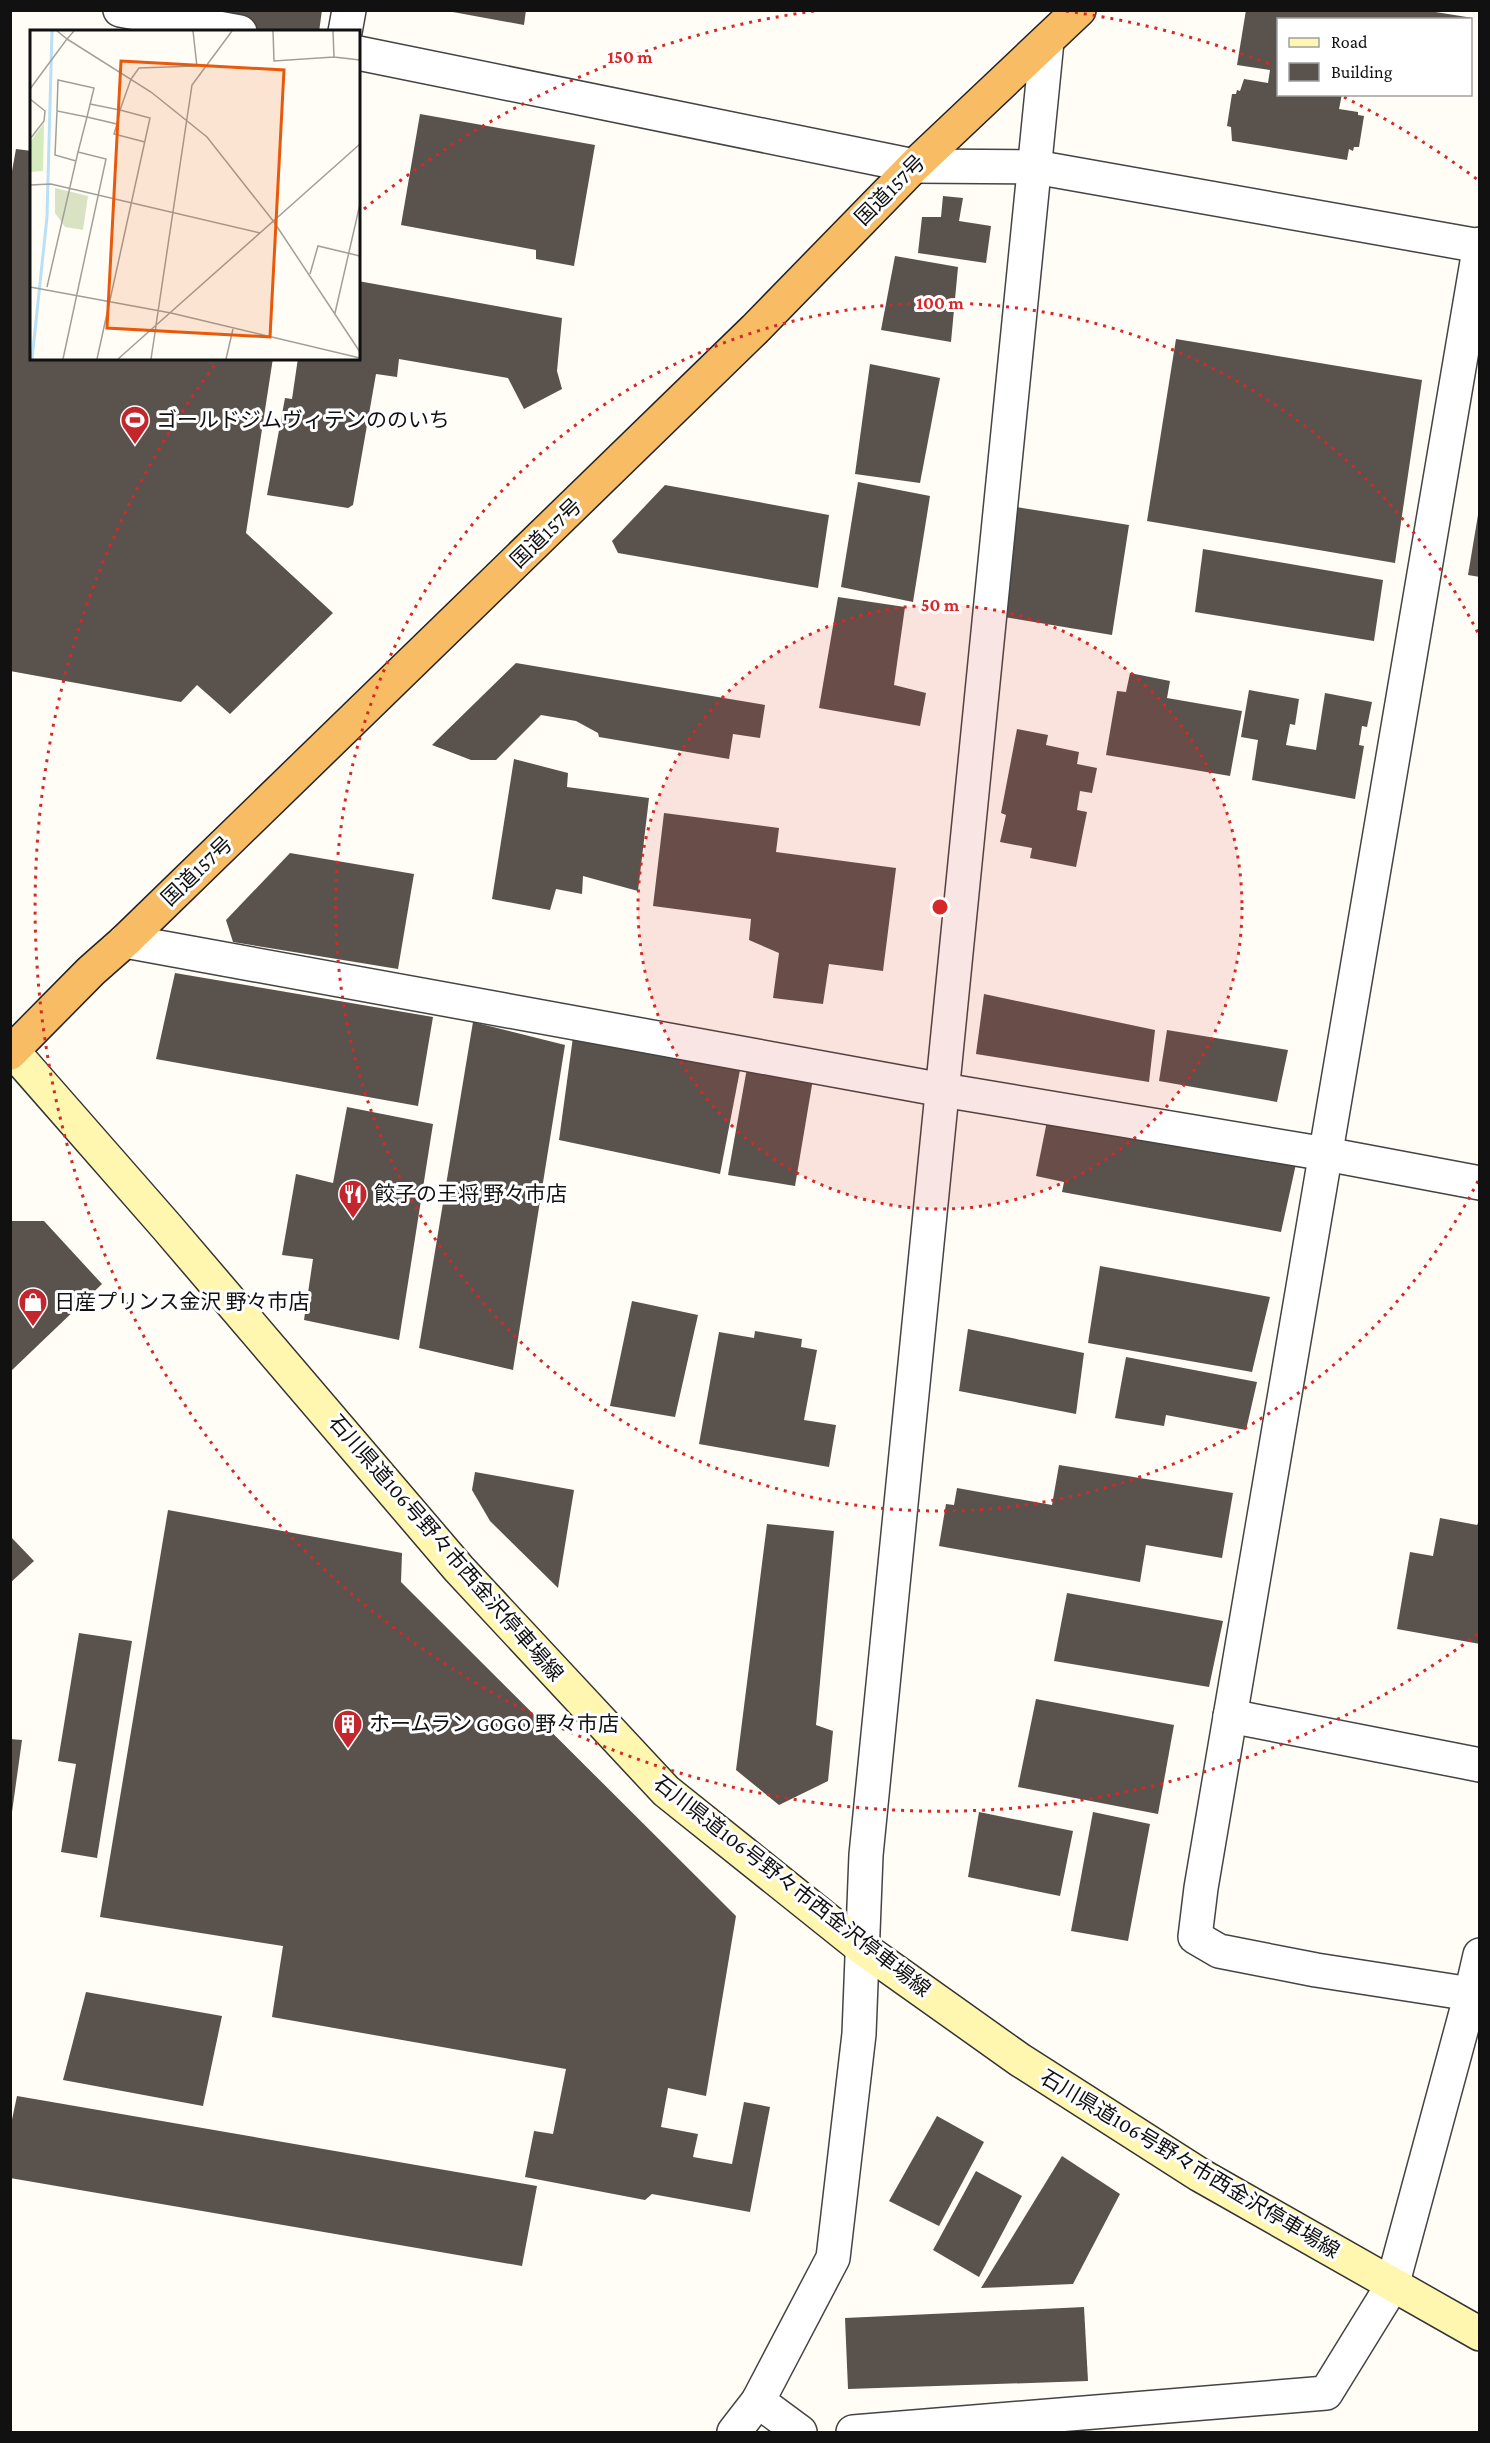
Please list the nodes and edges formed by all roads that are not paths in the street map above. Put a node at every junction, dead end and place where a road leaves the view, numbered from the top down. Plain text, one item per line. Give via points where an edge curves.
1 (120, 10) edge
2 (349, 10) edge
3 (1078, 10) edge
4 (1049, 26) edge
5 (229, 30) edge
6 (345, 30) edge
7 (360, 53) edge
8 (914, 166) junction
9 (1035, 166) junction
10 (1479, 245) edge
11 (126, 941) junction
12 (11, 1050) edge
13 (943, 1090) junction
14 (1326, 1154) junction
15 (1479, 1183) edge
16 (1230, 1716) junction
17 (1479, 1765) edge
18 (861, 1947) junction
19 (1479, 1955) edge
20 (1475, 1995) edge
21 (1392, 2286) junction
22 (1479, 2334) edge
23 (759, 2401) junction
24 (734, 2433) edge
25 (801, 2433) edge
26 (853, 2433) edge

1 - 5 street
2 - 6 street
3 - 4 highway, 国道157号
4 - 8 highway, 国道157号
4 - 9 street
7 - 8 street
8 - 9 street
8 - 11 highway, 国道157号 via 755,329
9 - 10 street
9 - 13 street
10 - 14 street
11 - 12 highway, 国道157号
11 - 13 street
12 - 18 main road, 石川県道106号野々市西金沢停車場線 via 459,1569 666,1791
13 - 14 street
13 - 18 street via 867,1843
14 - 15 street
14 - 16 street
16 - 17 street
16 - 20 street via 1195,1937 1219,1951
18 - 21 main road, 石川県道106号野々市西金沢停車場線 via 1020,2060 1200,2175
18 - 23 street via 859,2034 833,2258
19 - 20 street
20 - 21 street
21 - 22 main road, 石川県道106号野々市西金沢停車場線
21 - 26 street via 1326,2393
23 - 24 street
23 - 25 street

